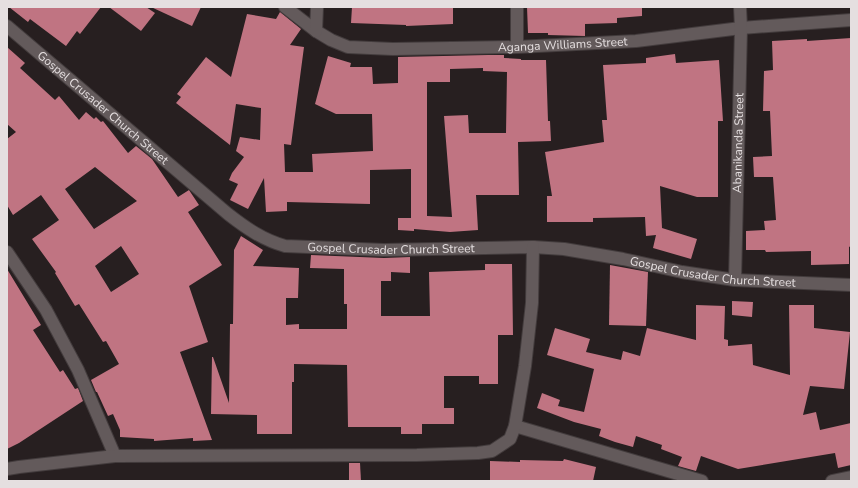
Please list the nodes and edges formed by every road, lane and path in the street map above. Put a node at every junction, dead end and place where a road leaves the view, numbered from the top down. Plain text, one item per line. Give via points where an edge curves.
1 (285, 7) edge
2 (317, 7) edge
3 (517, 7) edge
4 (740, 7) edge
5 (851, 20) edge
6 (7, 26) edge
7 (741, 28) junction
8 (316, 31) junction
9 (517, 47) junction
10 (533, 247) junction
11 (7, 252) edge
12 (735, 280) junction
13 (851, 285) edge
14 (515, 426) junction
15 (115, 456) junction
16 (7, 469) edge
17 (851, 477) edge
18 (702, 481) edge
19 (832, 481) edge

1 - 8 street, Aganga Williams Street
2 - 8 street
3 - 9 street
4 - 7 street, Abanikanda Street
5 - 7 street, Aganga Williams Street
6 - 10 street, Gospel Crusader Church Street via 228,214 271,242 285,246 384,250
7 - 9 street, Aganga Williams Street via 636,41
7 - 12 street, Abanikanda Street
8 - 9 street, Aganga Williams Street via 348,46 393,49
10 - 12 street, Gospel Crusader Church Street via 584,252
10 - 14 street via 532,303
11 - 15 street via 46,310 78,370
12 - 13 street, Gospel Crusader Church Street
14 - 15 street via 510,439 502,445 492,451 478,453
14 - 18 street
15 - 16 street
17 - 19 street

